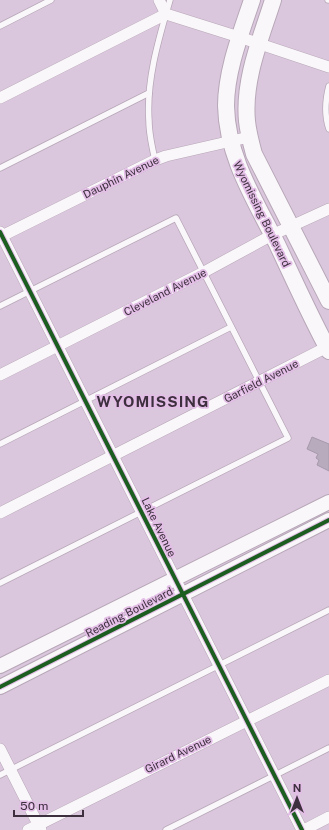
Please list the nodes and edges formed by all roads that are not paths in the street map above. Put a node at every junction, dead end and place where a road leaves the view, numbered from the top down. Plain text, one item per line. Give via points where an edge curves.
1 (51, 0) edge
2 (159, 0) edge
3 (170, 0) edge
4 (252, 0) edge
5 (273, 0) edge
6 (166, 14) junction
7 (0, 26) edge
8 (239, 37) junction
9 (259, 43) junction
10 (329, 67) edge
11 (329, 86) edge
12 (149, 93) junction
13 (0, 98) edge
14 (329, 129) edge
15 (249, 137) junction
16 (231, 141) junction
17 (154, 160) junction
18 (0, 168) edge
19 (329, 209) edge
20 (290, 227) junction
21 (1, 235) edge
22 (272, 235) junction
23 (204, 272) junction
24 (29, 291) junction
25 (329, 301) edge
26 (0, 306) edge
27 (231, 327) junction
28 (57, 346) junction
29 (328, 348) edge
30 (0, 375) edge
31 (259, 382) junction
32 (85, 401) junction
33 (0, 444) edge
34 (113, 456) junction
35 (329, 502) edge
36 (141, 512) junction
37 (0, 513) edge
38 (329, 520) edge
39 (174, 579) junction
40 (0, 583) edge
41 (182, 595) junction
42 (329, 610) edge
43 (218, 665) junction
44 (0, 666) edge
45 (329, 680) edge
46 (0, 687) edge
47 (246, 721) junction
48 (329, 748) edge
49 (0, 749) edge
50 (5, 772) edge
51 (274, 776) junction
52 (329, 817) edge
53 (40, 827) edge
54 (28, 830) edge
55 (166, 830) edge
56 (303, 830) edge

1 - 7 lane
2 - 6 street
3 - 6 lane
4 - 8 main road, Wyomissing Boulevard
5 - 9 main road, Wyomissing Boulevard
6 - 8 street
6 - 12 lane
6 - 13 street
8 - 9 street
8 - 16 main road, Wyomissing Boulevard via 227,86 226,107
9 - 10 street
9 - 15 main road, Wyomissing Boulevard via 248,95 246,120
11 - 14 lane via 325,104
12 - 17 lane via 148,120
12 - 18 lane
15 - 16 street, Dauphin Avenue
15 - 20 main road, Wyomissing Boulevard via 254,154
16 - 17 street, Dauphin Avenue
16 - 22 main road, Wyomissing Boulevard via 237,165
17 - 21 street, Dauphin Avenue
19 - 20 street, Cleveland Avenue
20 - 22 street, Cleveland Avenue
20 - 25 main road, Wyomissing Boulevard
21 - 24 street, Lake Avenue
22 - 23 street, Cleveland Avenue
22 - 29 main road, Wyomissing Boulevard
23 - 24 lane via 176,218
23 - 27 lane
23 - 28 street, Cleveland Avenue
24 - 26 lane
24 - 28 street, Lake Avenue
27 - 31 lane
27 - 32 lane
28 - 30 street, Cleveland Avenue
28 - 32 street, Lake Avenue
29 - 31 street, Garfield Avenue
31 - 34 street, Garfield Avenue
31 - 36 lane via 288,438
32 - 33 lane
32 - 34 street, Lake Avenue
34 - 36 street, Lake Avenue
34 - 37 street, Garfield Avenue
35 - 39 street, Reading Boulevard
36 - 39 street, Lake Avenue
36 - 40 lane
38 - 41 street, Reading Boulevard
39 - 41 street, Lake Avenue
39 - 44 street, Reading Boulevard
41 - 43 street, Lake Avenue
41 - 46 street, Reading Boulevard
42 - 43 lane
43 - 47 street, Lake Avenue
43 - 50 lane
45 - 47 street, Girard Avenue
47 - 51 street, Lake Avenue
47 - 53 street, Girard Avenue
48 - 51 lane
49 - 50 street
50 - 53 street
51 - 55 lane
51 - 56 street, Lake Avenue
52 - 56 street
53 - 54 street, Girard Avenue

